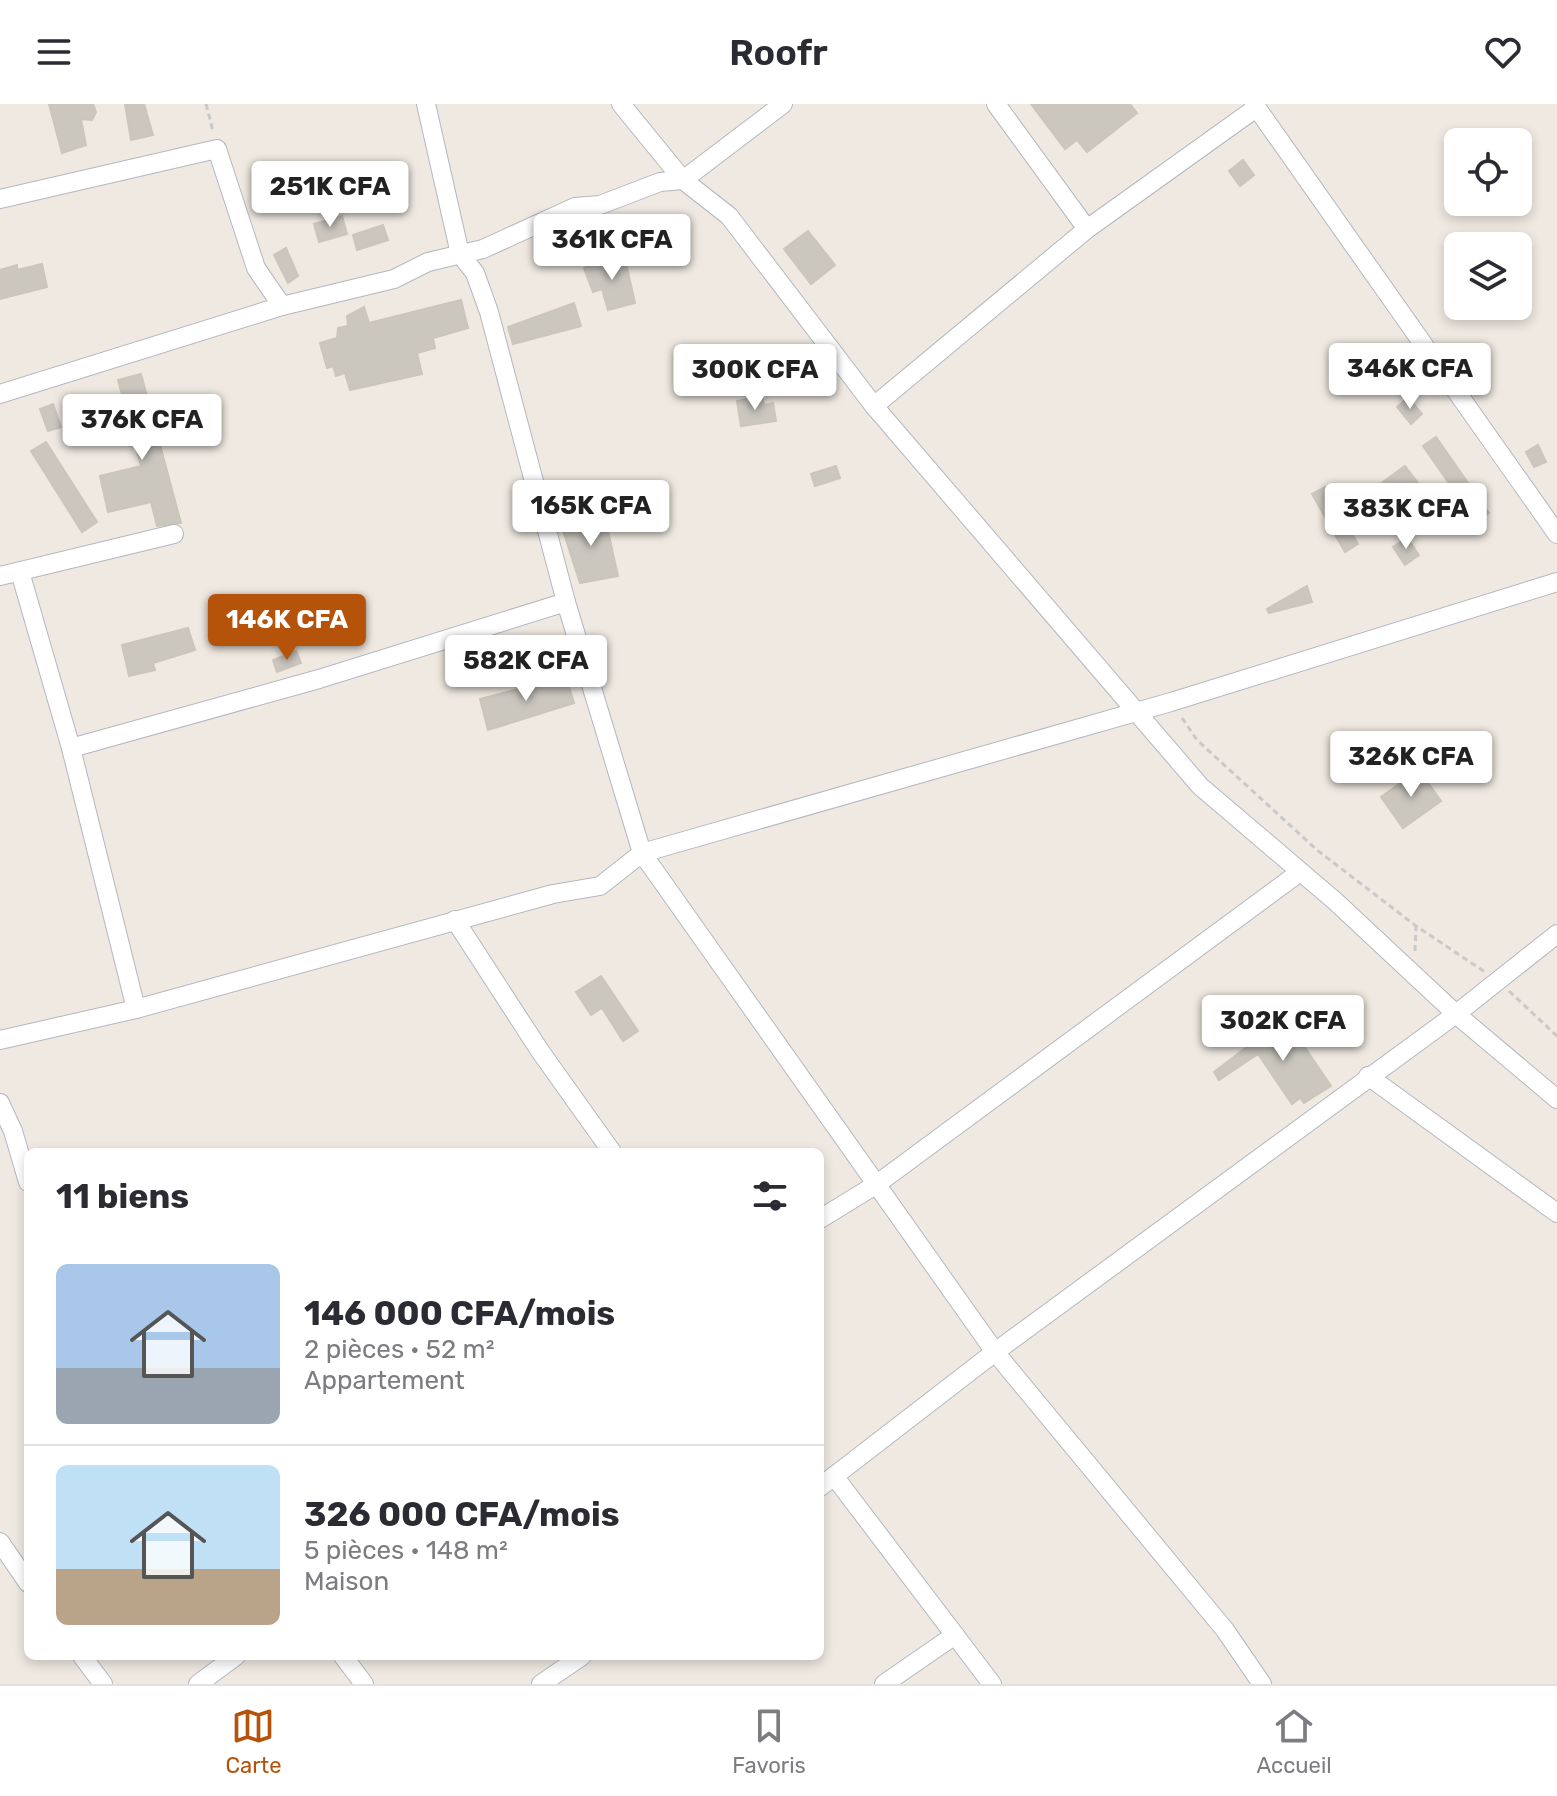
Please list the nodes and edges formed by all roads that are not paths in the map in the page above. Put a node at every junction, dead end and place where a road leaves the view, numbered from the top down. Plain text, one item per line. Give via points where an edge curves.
1 (426, 104) edge
2 (621, 104) edge
3 (783, 104) edge
4 (996, 104) edge
5 (1255, 106) edge
6 (683, 180) junction
7 (0, 199) edge
8 (1087, 229) junction
9 (460, 254) junction
10 (282, 306) junction
11 (0, 394) edge
12 (874, 406) junction
13 (174, 534) dead end
14 (1557, 534) edge
15 (20, 572) junction
16 (0, 576) edge
17 (1557, 582) edge
18 (566, 602) junction
19 (1138, 711) junction
20 (71, 748) junction
21 (642, 853) junction
22 (1300, 872) junction
23 (455, 920) junction
24 (1557, 934) edge
25 (136, 1009) junction
26 (1456, 1014) junction
27 (0, 1040) edge
28 (1368, 1076) junction
29 (1557, 1099) edge
30 (0, 1103) edge
31 (609, 1148) edge
32 (24, 1168) edge
33 (877, 1184) junction
34 (1557, 1213) edge
35 (824, 1217) edge
36 (995, 1352) junction
37 (827, 1482) edge
38 (0, 1542) edge
39 (24, 1577) edge
40 (955, 1635) junction
41 (85, 1660) edge
42 (231, 1660) edge
43 (346, 1660) edge
44 (576, 1660) edge
45 (103, 1684) edge
46 (198, 1684) edge
47 (364, 1684) edge
48 (541, 1684) edge
49 (884, 1684) edge
50 (992, 1684) edge
51 (1262, 1684) edge

1 - 9 street
2 - 6 street
3 - 6 street
4 - 8 street
5 - 8 street
5 - 14 street
6 - 9 street via 660,182 600,205 575,207
6 - 12 street via 729,216
7 - 10 street via 217,149 256,268
8 - 12 street
9 - 10 street via 394,279
9 - 18 street via 475,273 489,312
10 - 11 street
12 - 19 street
13 - 15 street
15 - 16 street
15 - 20 street
17 - 19 street
18 - 20 street
18 - 21 street
19 - 21 street
19 - 22 street via 1200,786
20 - 25 street
21 - 23 street via 600,886
21 - 33 street
22 - 26 street
22 - 33 street
23 - 25 street
23 - 31 street
24 - 26 street
25 - 27 street
26 - 28 street
26 - 29 street
28 - 34 street
28 - 36 street
30 - 32 street
33 - 35 street
33 - 36 street
36 - 37 street
36 - 51 street via 1225,1630
37 - 40 street
38 - 39 street
40 - 49 street
40 - 50 street
41 - 45 street
42 - 46 street
43 - 47 street
44 - 48 street

